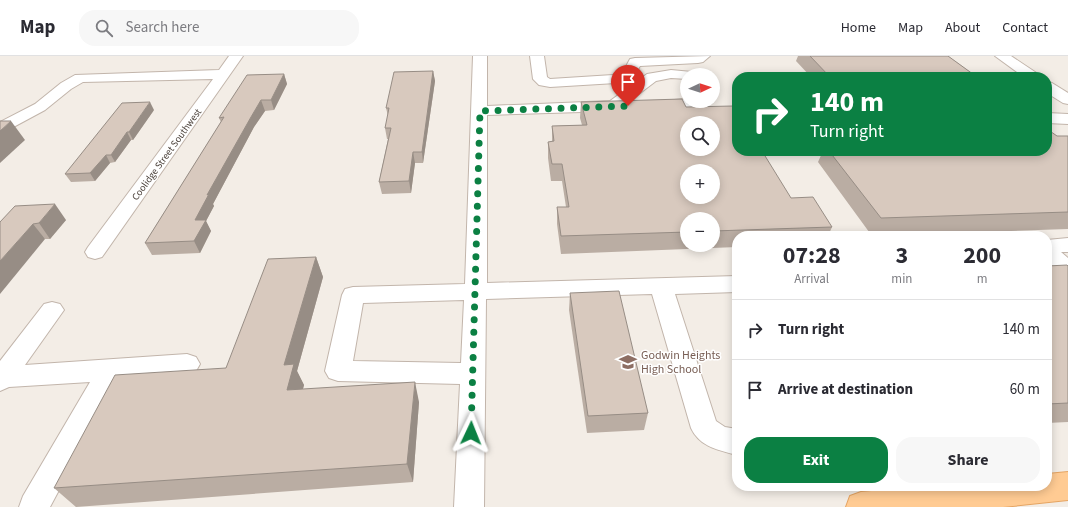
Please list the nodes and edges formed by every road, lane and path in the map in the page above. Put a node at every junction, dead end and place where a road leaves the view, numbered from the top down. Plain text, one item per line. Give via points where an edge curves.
1 (236, 56) edge
2 (480, 56) edge
3 (537, 56) edge
4 (703, 56) edge
5 (1004, 57) edge
6 (1026, 58) dead end
7 (1026, 72) edge
8 (224, 74) junction
9 (680, 75) edge
10 (1052, 89) edge
11 (1068, 100) edge
12 (680, 104) edge
13 (614, 106) junction
14 (480, 111) junction
15 (1052, 118) edge
16 (1068, 119) edge
17 (0, 128) edge
18 (1068, 245) edge
19 (1052, 247) edge
20 (95, 252) dead end
21 (1052, 256) edge
22 (1068, 270) edge
23 (661, 286) junction
24 (732, 287) edge
25 (476, 291) junction
26 (52, 310) dead end
27 (187, 364) dead end
28 (110, 370) junction
29 (473, 374) junction
30 (1, 379) edge
31 (732, 441) edge
32 (1068, 486) edge
33 (1052, 487) edge
34 (1004, 491) edge
35 (981, 501) edge
36 (34, 507) edge
37 (469, 507) edge
38 (860, 507) edge

1 - 8 street, Coolidge Street Southwest
2 - 14 street
3 - 4 street via 540,79 550,83 616,79 629,73 635,62 698,59
5 - 6 street
5 - 7 street
8 - 17 street via 80,78 40,107
8 - 20 street, Coolidge Street Southwest
9 - 13 street via 652,77
10 - 11 street
12 - 13 street
13 - 14 street
14 - 25 street
15 - 16 street
18 - 19 street
21 - 22 street
23 - 24 street
23 - 25 street
23 - 31 street via 705,428 718,438
25 - 29 street
25 - 29 street via 353,295 338,371
26 - 30 street
27 - 28 street
28 - 30 street
28 - 36 street
29 - 37 street
32 - 33 main road
34 - 35 main road
35 - 38 main road

